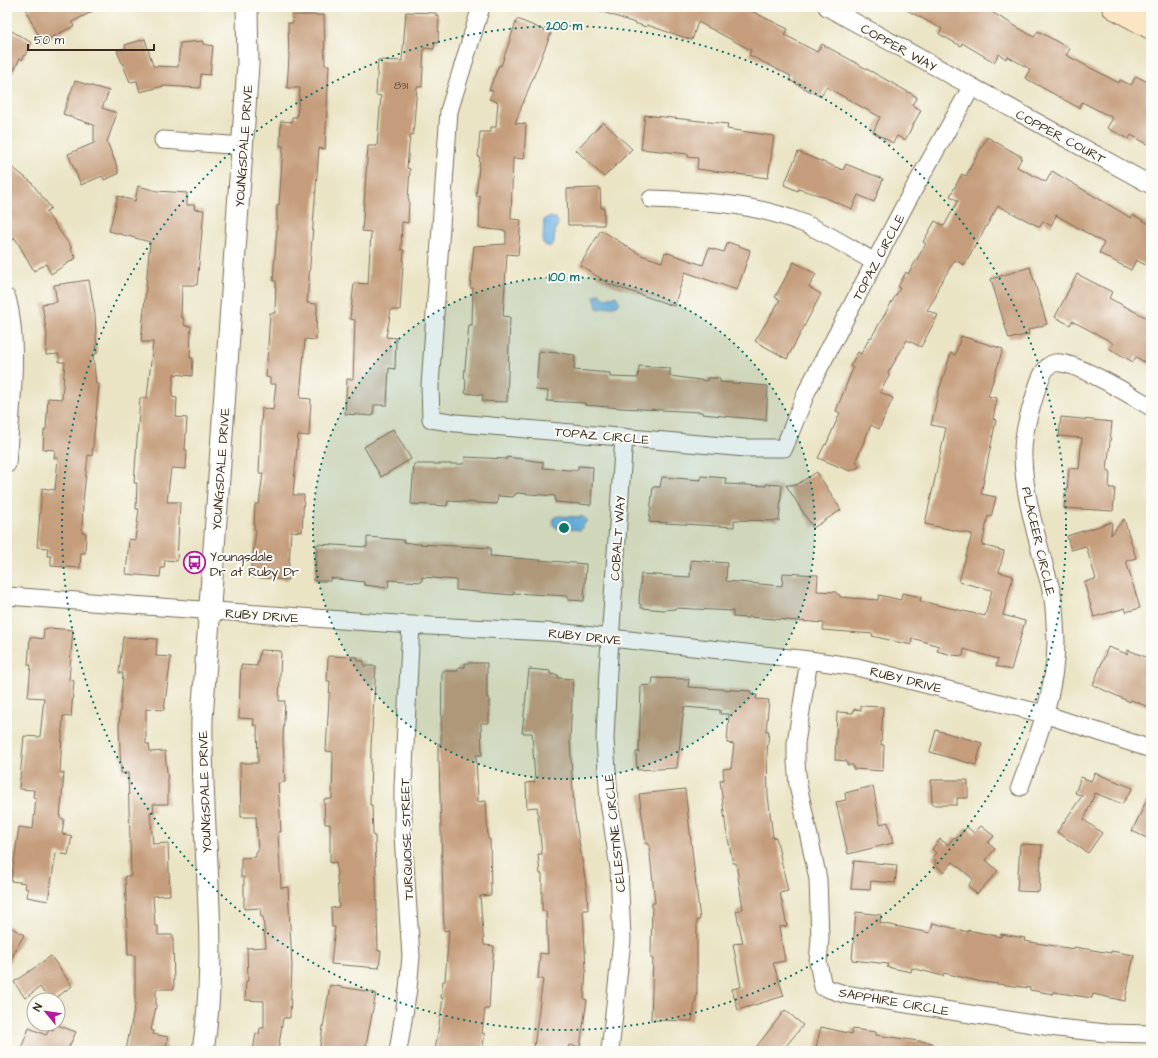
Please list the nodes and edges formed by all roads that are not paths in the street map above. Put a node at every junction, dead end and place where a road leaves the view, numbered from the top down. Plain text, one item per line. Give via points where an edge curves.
1 (247, 7) edge
2 (481, 7) edge
3 (827, 7) edge
4 (1113, 7) edge
5 (1151, 28) edge
6 (971, 88) junction
7 (163, 140) dead end
8 (243, 146) junction
9 (1151, 185) edge
10 (651, 199) dead end
11 (875, 262) junction
12 (7, 298) edge
13 (1151, 407) edge
14 (624, 437) junction
15 (7, 464) edge
16 (7, 596) edge
17 (210, 611) junction
18 (411, 625) junction
19 (610, 639) junction
20 (809, 660) junction
21 (1044, 714) junction
22 (1151, 749) edge
23 (1020, 787) dead end
24 (1151, 1034) edge
25 (203, 1051) edge
26 (398, 1051) edge
27 (610, 1051) edge

1 - 8 street, YOUNGSDALE DRIVE via 248,65
2 - 14 street, TOPAZ CIRCLE via 449,111 430,386 431,419
3 - 6 street, COPPER WAY
4 - 5 main road
6 - 9 street, COPPER COURT
6 - 11 street, TOPAZ CIRCLE
7 - 8 street
8 - 17 street, YOUNGSDALE DRIVE
10 - 11 street via 714,202 772,213 801,222
11 - 14 street, TOPAZ CIRCLE via 807,391 784,448 746,448
12 - 15 street via 12,319 12,375
13 - 21 street, PLACEER CIRCLE via 1118,388 1068,365 1055,363 1048,367 1038,382 1028,420 1023,456 1027,502 1053,598 1056,642
14 - 19 street, COBALT WAY
16 - 17 street, RUBY DRIVE
17 - 18 street, RUBY DRIVE
17 - 25 street, YOUNGSDALE DRIVE via 202,750 210,956 209,999
18 - 19 street, RUBY DRIVE via 566,633
18 - 26 street, TURQUOISE STREET via 403,786 403,835 411,956
19 - 20 street, RUBY DRIVE
19 - 27 street, CELESTINE CIRCLE via 605,739 609,802 620,868 622,940
20 - 21 street, RUBY DRIVE via 857,667
20 - 24 street, SAPPHIRE CIRCLE via 796,743 796,762 798,785 818,878 818,962 823,987 844,994 1058,1028 1106,1034
21 - 22 street, RUBY DRIVE
21 - 23 street

